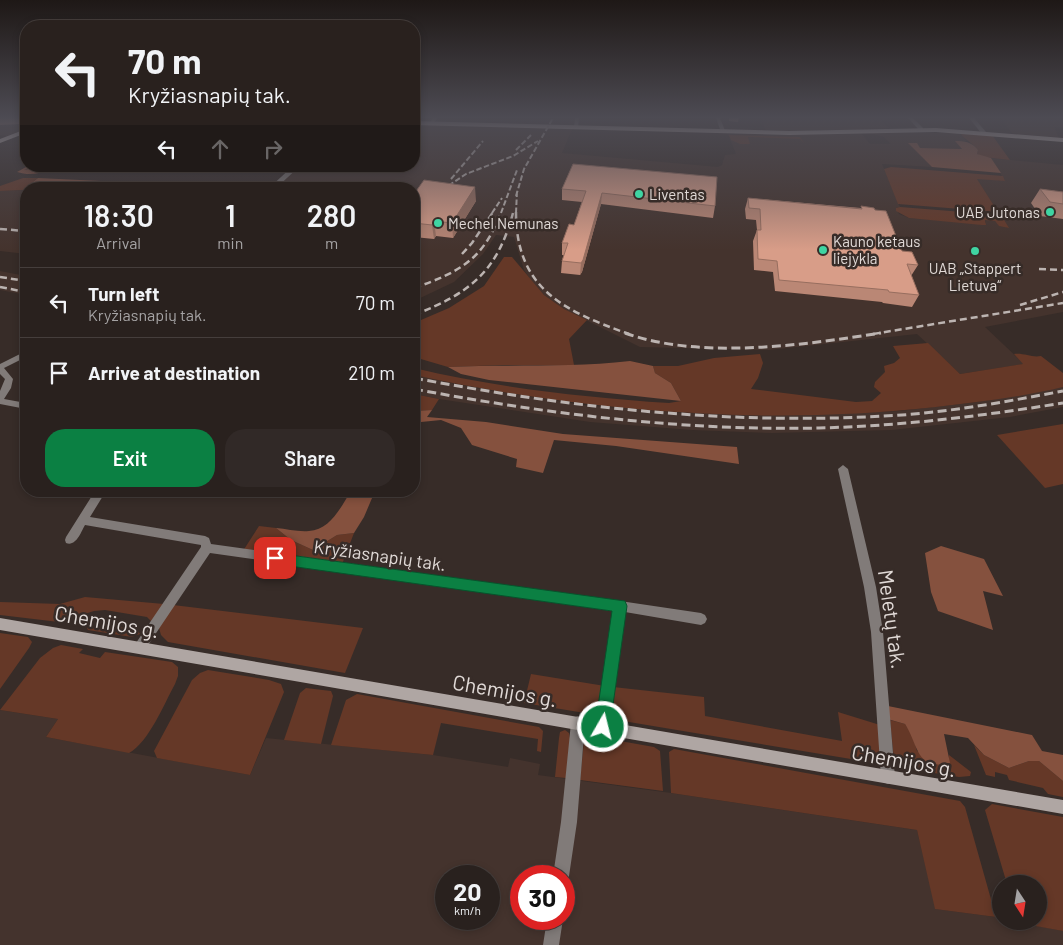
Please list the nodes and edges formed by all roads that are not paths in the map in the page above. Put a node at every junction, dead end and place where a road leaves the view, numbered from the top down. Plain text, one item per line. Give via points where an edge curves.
1 (290, 172) edge
2 (279, 182) edge
3 (20, 357) edge
4 (0, 368) edge
5 (0, 400) edge
6 (20, 405) edge
7 (843, 469) dead end
8 (97, 497) edge
9 (83, 520) junction
10 (70, 540) dead end
11 (207, 548) junction
12 (620, 606) junction
13 (700, 618) dead end
14 (0, 624) edge
15 (140, 647) junction
16 (578, 723) junction
17 (603, 727) junction
18 (888, 777) junction
19 (1063, 807) edge
20 (563, 865) edge
21 (553, 930) edge
22 (551, 945) edge

1 - 2 street
3 - 4 street
4 - 5 street via 9,380
5 - 6 street
7 - 18 street, Meletų tak. via 872,596
8 - 9 street
9 - 10 street
9 - 11 street, Kryžiasnapių tak. via 205,541
11 - 12 street, Kryžiasnapių tak.
11 - 15 street
12 - 13 street, Kryžiasnapių tak.
12 - 17 street
14 - 15 main road, Chemijos g.
15 - 16 main road, Chemijos g.
16 - 17 main road, Chemijos g.
16 - 20 street
17 - 18 main road, Chemijos g.
18 - 19 main road, Chemijos g.
21 - 22 street

